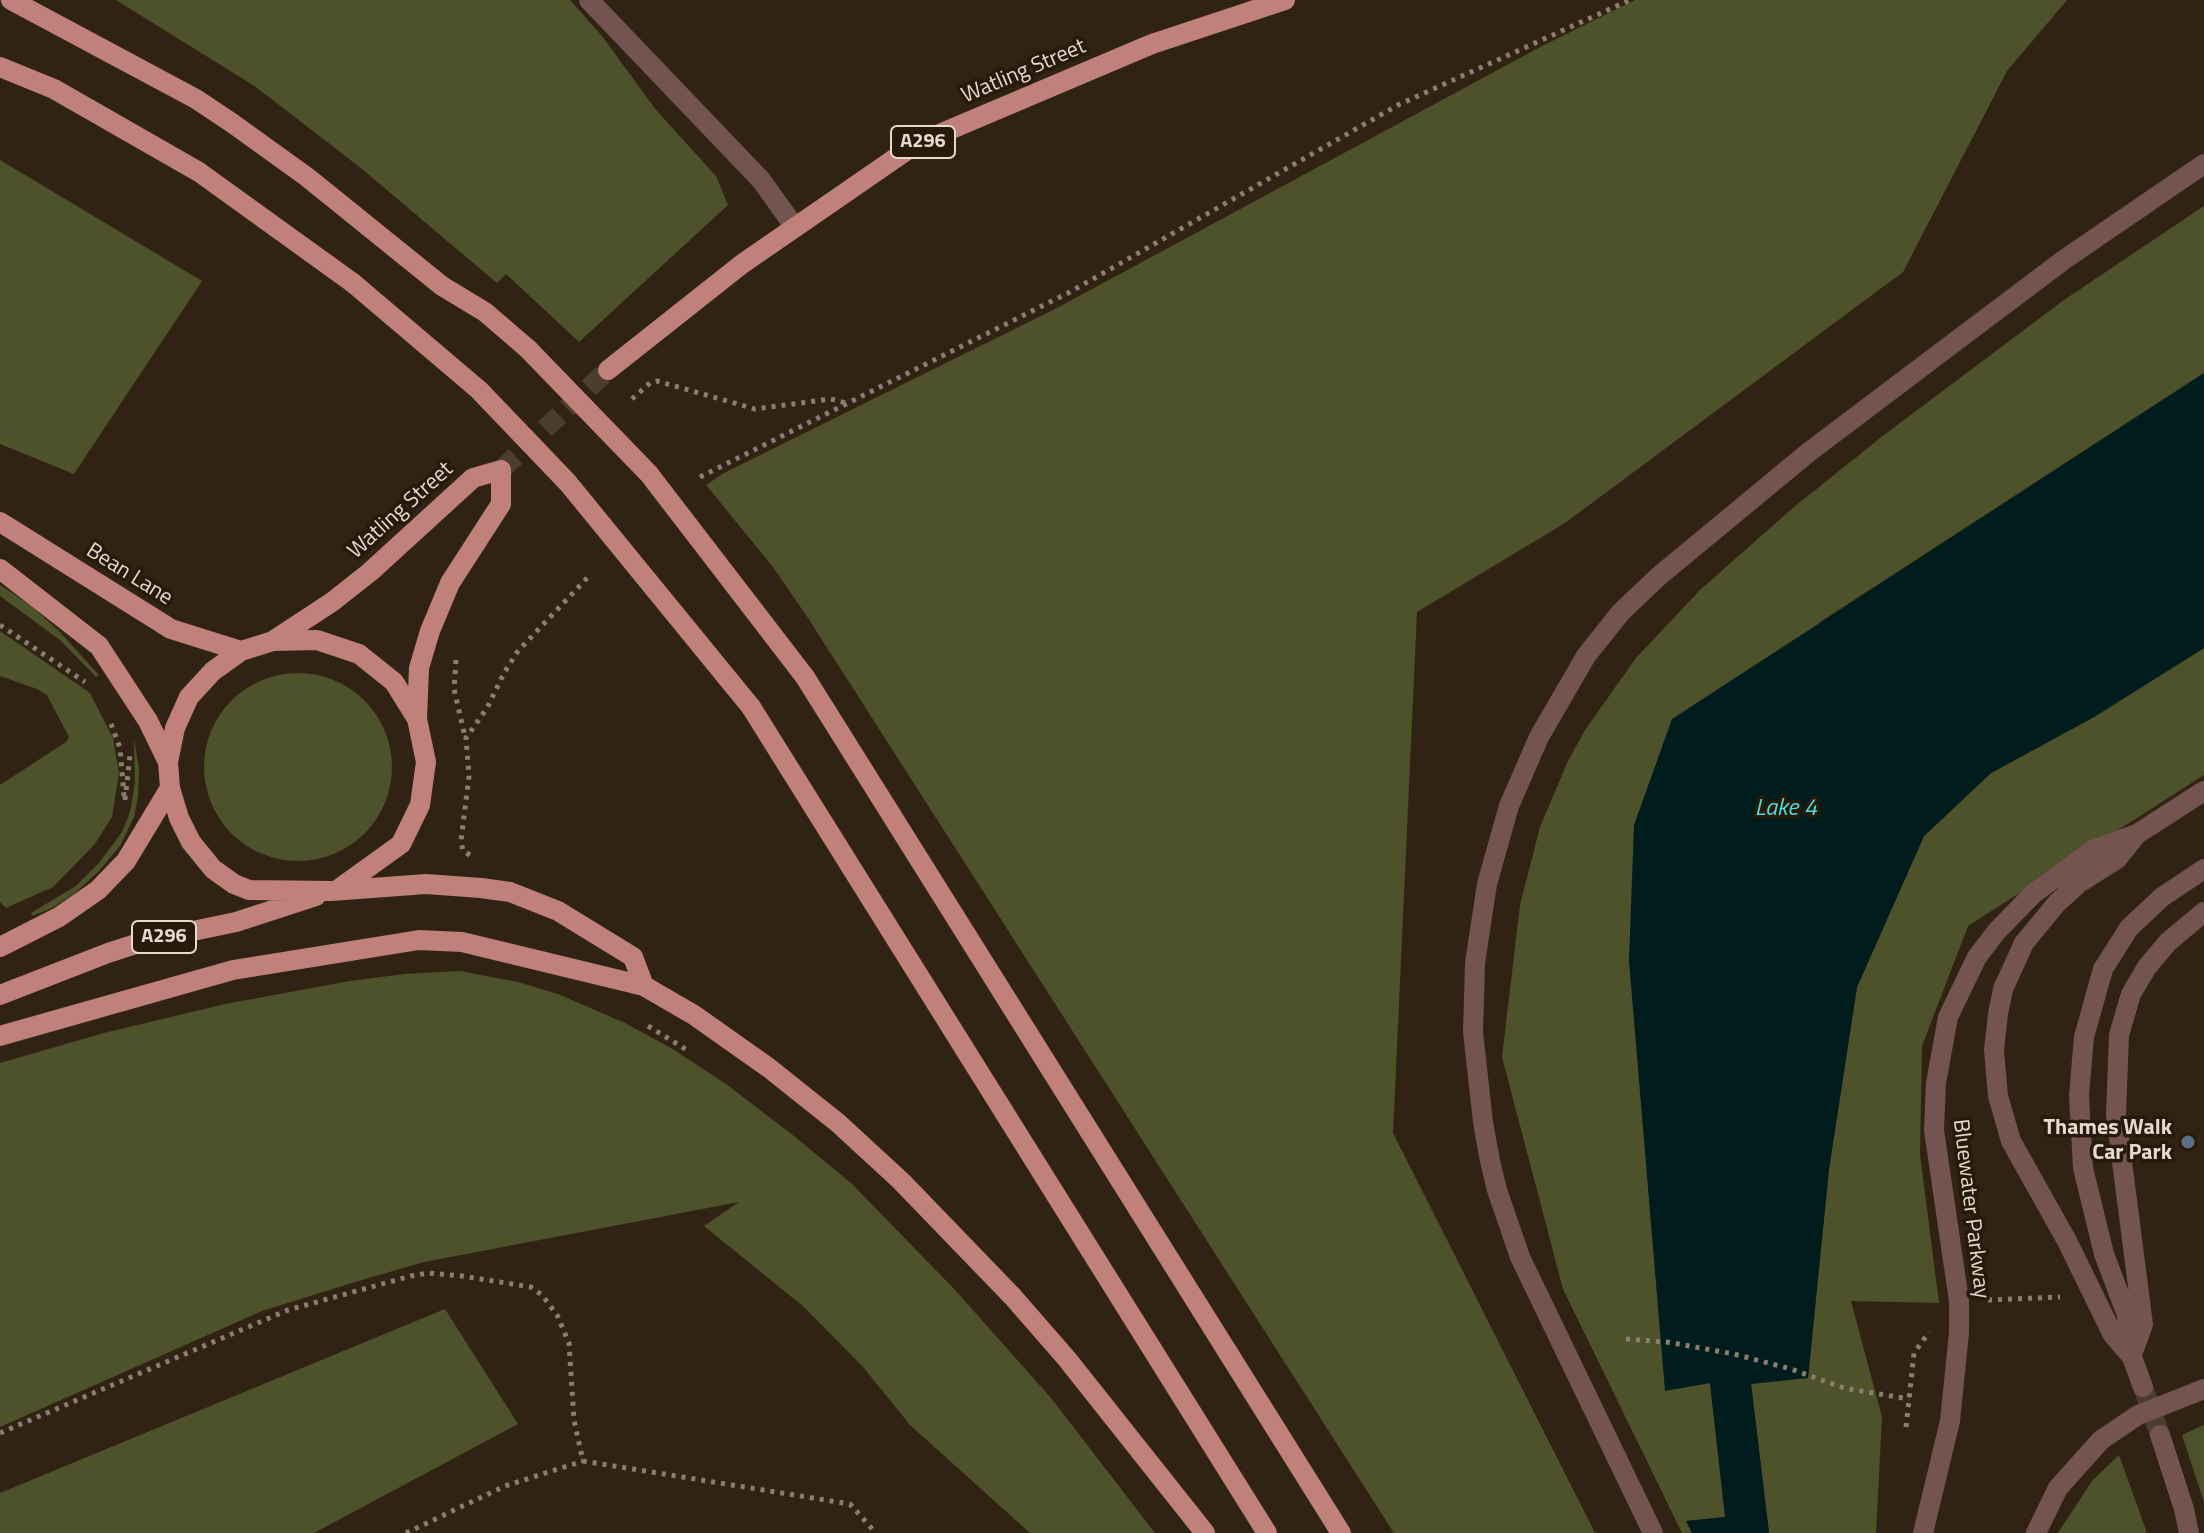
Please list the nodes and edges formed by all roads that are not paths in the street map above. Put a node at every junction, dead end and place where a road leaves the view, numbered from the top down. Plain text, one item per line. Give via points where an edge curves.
1 (11, 0) edge
2 (589, 0) edge
3 (1285, 0) edge
4 (0, 67) edge
5 (2204, 164) edge
6 (794, 226) junction
7 (608, 370) tunnel mouth
8 (0, 522) edge
9 (0, 569) edge
10 (273, 641) junction
11 (241, 651) junction
12 (417, 719) junction
13 (168, 762) junction
14 (170, 788) junction
15 (2204, 791) edge
16 (2137, 834) junction
17 (2204, 869) edge
18 (334, 891) junction
19 (2204, 912) edge
20 (2, 942) edge
21 (644, 986) junction
22 (0, 995) edge
23 (0, 1036) edge
24 (2132, 1357) junction
25 (2143, 1387) tunnel mouth
26 (2204, 1389) edge
27 (2160, 1435) tunnel mouth
28 (1205, 1533) edge
29 (1267, 1533) edge
30 (1341, 1533) edge
31 (1653, 1533) edge
32 (1923, 1533) edge
33 (2036, 1533) edge
34 (2189, 1533) edge

1 - 30 main road, bridge via 208,107 307,177 528,349 649,474 805,677
2 - 6 street via 761,180
3 - 6 main road, Watling Street / A296 via 1152,44 916,144
4 - 29 main road, bridge via 54,89 199,172 353,283 479,390 568,483 751,707
5 - 31 street via 1947,347 1659,576 1586,656 1513,794 1487,884 1475,963 1473,1032 1490,1161 1520,1257
6 - 7 main road, Watling Street / A296
8 - 11 main road, Bean Lane via 171,629
9 - 13 main road via 99,646
10 - 11 main road
10 - 12 main road via 317,640 359,654 394,682
10 - 12 main road, Watling Street via 370,572 473,478 501,470 501,504 450,583 430,631 419,668
11 - 13 main road via 189,697
12 - 18 main road via 426,762 420,805 401,844
13 - 14 main road
14 - 18 main road via 191,842 234,884 249,890
14 - 20 main road via 126,861 107,881 72,909
15 - 16 street, Bluewater Parkway
16 - 24 street, Bluewater Parkway via 2117,859 2057,903 2024,943 2003,989 1994,1050 1998,1096 2011,1141 2113,1335
16 - 32 street, Bluewater Parkway via 2093,850 2033,894 1986,944 1948,1017 1934,1130 1959,1333 1950,1421
17 - 24 street via 2129,928 2103,969 2084,1037 2079,1095 2083,1168 2107,1264 2127,1315
18 - 21 main road via 426,884 510,892 558,911 633,957
18 - 22 main road, A296 via 236,922 145,941
19 - 24 street via 2147,967 2131,994 2119,1035 2116,1115 2143,1324
21 - 23 main road via 462,942 419,940 233,970
21 - 28 main road via 757,1059 901,1181 1067,1359
24 - 25 street, Bluewater Parkway
26 - 33 street, bridge via 2138,1415 2101,1440 2058,1488
27 - 34 street

